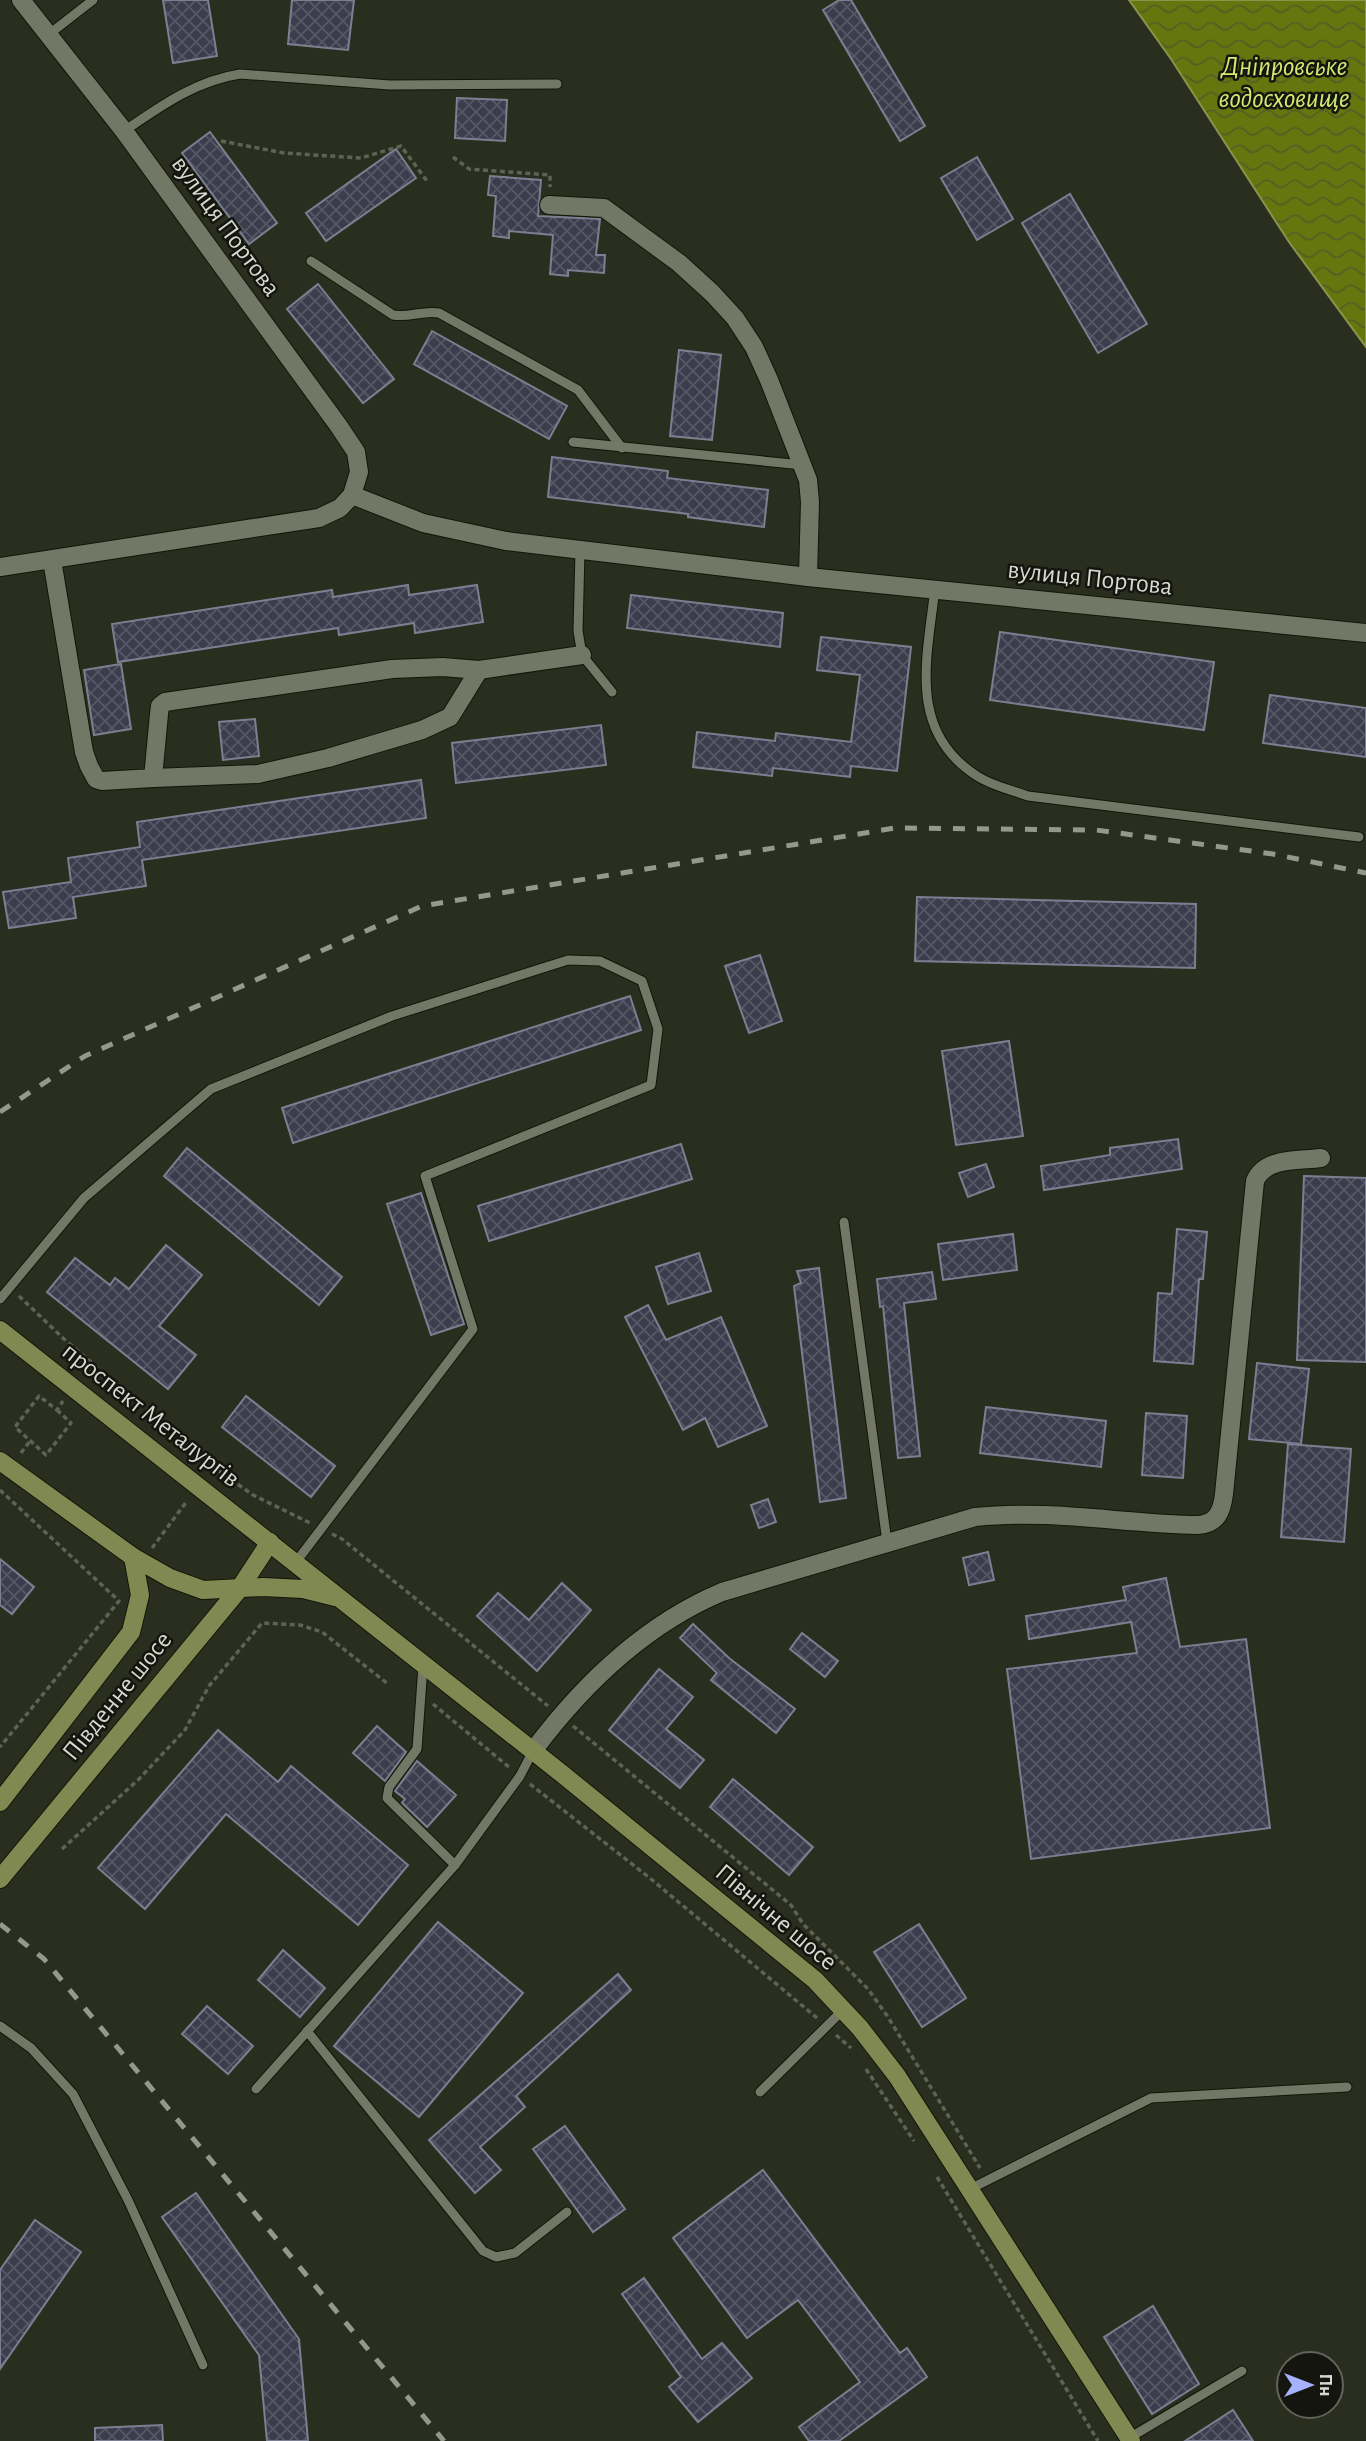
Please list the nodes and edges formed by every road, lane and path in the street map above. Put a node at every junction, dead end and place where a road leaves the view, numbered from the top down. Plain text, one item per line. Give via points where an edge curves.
1 (93, 0) edge
2 (21, 1) edge
3 (48, 35) junction
4 (557, 84) dead end
5 (124, 131) junction
6 (221, 141) dead end
7 (453, 157) dead end
8 (427, 181) dead end
9 (549, 205) joint
10 (311, 261) dead end
11 (573, 442) dead end
12 (622, 448) junction
13 (803, 465) junction
14 (352, 495) junction
15 (580, 551) junction
16 (52, 560) junction
17 (0, 567) edge
18 (808, 577) junction
19 (935, 588) junction
20 (1366, 633) edge
21 (583, 655) junction
22 (479, 670) junction
23 (612, 692) dead end
24 (153, 778) junction
25 (1359, 837) dead end
26 (1321, 1158) dead end
27 (844, 1222) dead end
28 (10, 1287) junction
29 (0, 1299) edge
30 (0, 1330) edge
31 (67, 1397) dead end
32 (57, 1410) junction
33 (30, 1441) junction
34 (21, 1453) dead end
35 (0, 1461) edge
36 (198, 1485) junction
37 (0, 1490) edge
38 (321, 1529) junction
39 (270, 1542) junction
40 (887, 1542) junction
41 (137, 1559) junction
42 (296, 1562) junction
43 (240, 1588) junction
44 (341, 1599) junction
45 (423, 1664) junction
46 (388, 1684) dead end
47 (430, 1702) dead end
48 (559, 1716) junction
49 (0, 1747) edge
50 (533, 1751) junction
51 (520, 1776) junction
52 (0, 1802) edge
53 (62, 1849) dead end
54 (455, 1865) junction
55 (0, 1879) edge
56 (843, 2010) junction
57 (0, 2026) edge
58 (827, 2026) junction
59 (307, 2031) junction
60 (854, 2051) dead end
61 (861, 2062) dead end
62 (1347, 2087) dead end
63 (256, 2089) dead end
64 (760, 2092) dead end
65 (919, 2148) dead end
66 (980, 2167) dead end
67 (934, 2171) dead end
68 (970, 2189) junction
69 (567, 2212) dead end
70 (203, 2365) dead end
71 (1241, 2371) dead end
72 (1130, 2440) edge
73 (1098, 2441) edge

1 - 3 lane
2 - 3 street, вулиця Портова
3 - 5 street, вулиця Портова
4 - 5 lane via 390,85 240,74 183,92
5 - 14 street, вулиця Портова via 356,452 359,472
6 - 8 path via 284,153 361,158 401,146
7 - 9 path via 469,170 550,175
9 - 13 street via 604,208 712,293 754,347
10 - 12 lane via 393,315 439,313 578,390
11 - 12 lane
12 - 13 lane
13 - 18 street via 810,502
14 - 15 street, вулиця Портова via 423,523
14 - 16 street via 340,508 319,518
15 - 18 street, вулиця Портова
15 - 21 lane via 578,631
16 - 17 street
16 - 24 street via 89,766 96,779
18 - 19 street, вулиця Портова
19 - 20 street, вулиця Портова
19 - 25 lane via 927,663 928,712 943,747 978,777 1028,796
21 - 22 street
21 - 23 lane
22 - 24 street via 450,717 422,730 258,774
22 - 24 street via 392,669 164,702
26 - 40 street via 1269,1164 1255,1181 1224,1494 1214,1521 1187,1525 1010,1513 975,1517
27 - 40 lane
28 - 29 lane
28 - 38 path via 215,1468 253,1495
28 - 38 lane via 84,1198 211,1089 393,1016 568,960 600,961 642,981 658,1028 651,1085 425,1176 473,1329
30 - 36 main road, проспект Металургів
31 - 32 path
32 - 33 path via 71,1423 46,1455
32 - 33 path via 39,1396 15,1427
33 - 34 path
35 - 41 main road
36 - 39 main road, проспект Металургів
36 - 41 path
37 - 49 path via 119,1601
38 - 42 lane
38 - 48 path via 342,1539
39 - 42 main road, Північне шосе
39 - 43 main road, Південне шосе
40 - 48 street via 690,1606 619,1656
41 - 43 main road via 203,1590
41 - 52 main road, Південне шосе via 141,1595 131,1632
42 - 44 main road, Північне шосе
43 - 44 main road via 303,1589
43 - 55 main road, Південне шосе
44 - 45 main road, Північне шосе
45 - 50 main road, Північне шосе
45 - 54 lane via 416,1749 389,1787 387,1798
46 - 53 path via 322,1632 300,1625 262,1623 209,1686 185,1730
47 - 51 path
48 - 50 street
48 - 66 path via 791,1905 888,2017
50 - 51 lane
50 - 56 main road, Північне шосе via 815,1980
51 - 54 lane
51 - 58 path
54 - 59 lane
56 - 58 lane
56 - 68 main road, Північне шосе via 897,2076
57 - 70 lane via 31,2048 73,2094 128,2200
58 - 60 path
58 - 64 lane
59 - 63 lane
59 - 69 lane via 483,2250 496,2257 515,2253
61 - 65 path
62 - 68 lane via 1151,2098
67 - 73 path
68 - 72 main road, Північне шосе
71 - 72 lane

